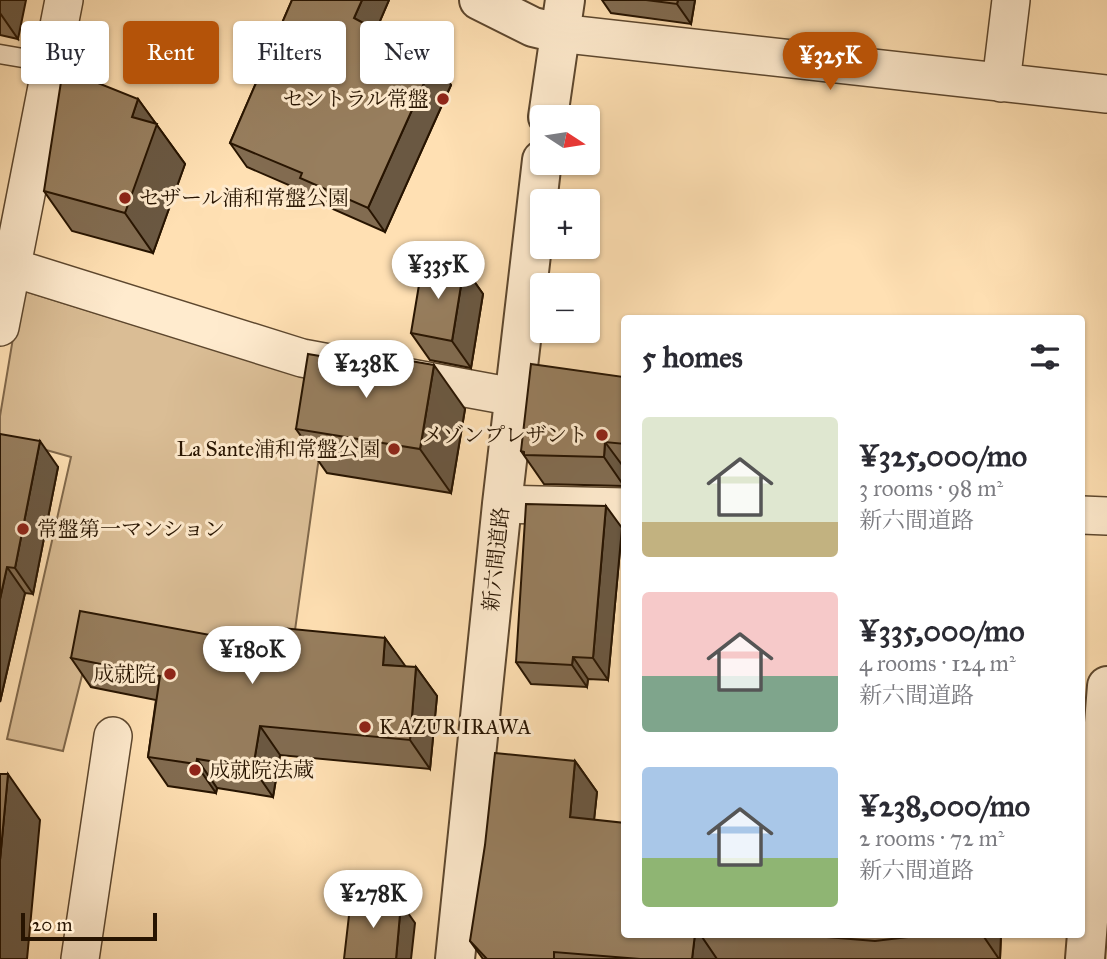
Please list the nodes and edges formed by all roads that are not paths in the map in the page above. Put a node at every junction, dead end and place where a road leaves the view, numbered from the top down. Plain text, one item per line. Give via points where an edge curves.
1 (64, 0) edge
2 (479, 0) edge
3 (1011, 0) edge
4 (562, 17) edge
5 (60, 21) edge
6 (0, 54) edge
7 (21, 58) edge
8 (1001, 83) junction
9 (48, 84) edge
10 (1107, 94) edge
11 (550, 105) edge
12 (540, 175) edge
13 (14, 268) junction
14 (0, 327) edge
15 (514, 397) junction
16 (502, 505) junction
17 (621, 506) edge
18 (1085, 515) edge
19 (1107, 516) edge
20 (1107, 686) edge
21 (113, 736) dead end
22 (80, 959) edge
23 (455, 959) edge
24 (1085, 959) edge

1 - 5 street
2 - 4 street via 533,27
3 - 8 street
4 - 8 street
4 - 11 street
6 - 7 lane
8 - 10 street
9 - 13 street
12 - 15 street, 新六間道路
13 - 14 street
13 - 15 street via 302,358
15 - 16 street, 新六間道路
16 - 17 street
16 - 23 street, 新六間道路
18 - 19 street
20 - 24 street
21 - 22 street

